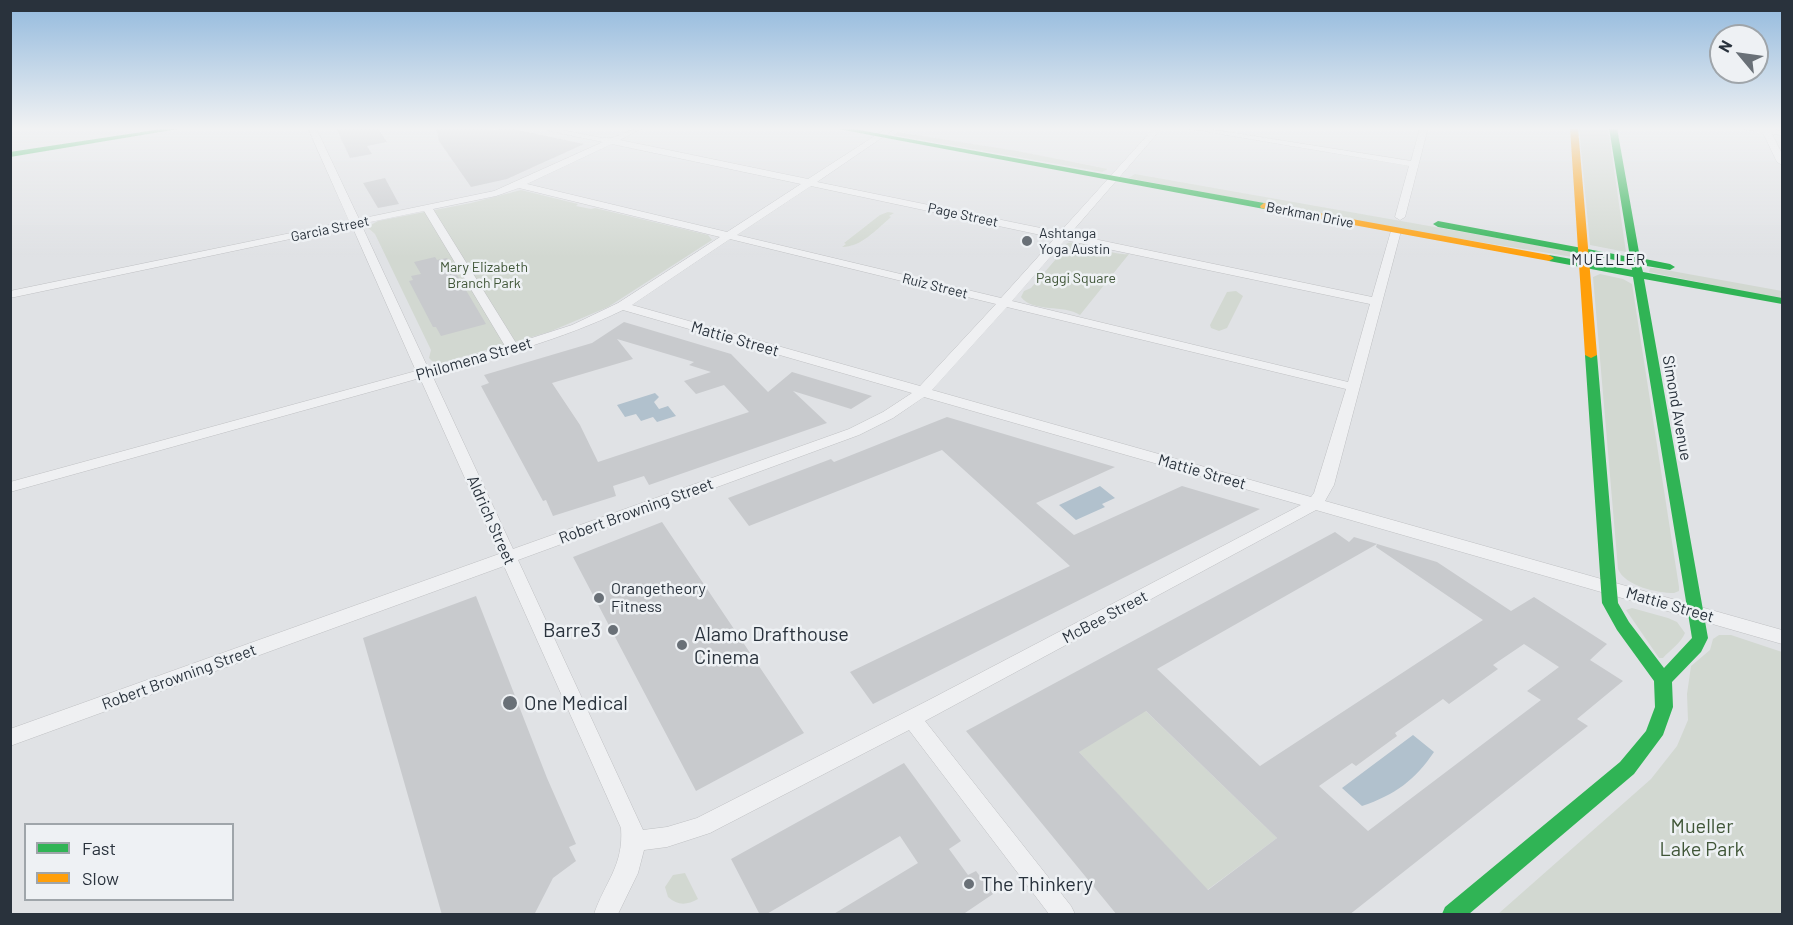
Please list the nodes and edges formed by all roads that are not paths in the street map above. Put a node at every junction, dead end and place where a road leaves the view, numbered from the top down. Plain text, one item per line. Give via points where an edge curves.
1 (332, 171) edge
2 (547, 171) edge
3 (757, 171) edge
4 (826, 171) edge
5 (1106, 171) edge
6 (1109, 171) edge
7 (1412, 171) edge
8 (1578, 171) edge
9 (1621, 171) edge
10 (1118, 173) junction
11 (810, 182) junction
12 (518, 185) junction
13 (428, 208) junction
14 (356, 223) junction
15 (1398, 224) junction
16 (729, 236) junction
17 (1062, 236) junction
18 (1584, 250) junction
19 (1636, 260) junction
20 (1585, 266) junction
21 (1639, 276) junction
22 (1782, 287) edge
23 (10, 295) edge
24 (1782, 301) edge
25 (1003, 302) junction
26 (1377, 302) junction
27 (622, 306) junction
28 (513, 348) junction
29 (424, 373) junction
30 (1353, 387) junction
31 (922, 392) junction
32 (10, 487) edge
33 (1313, 504) junction
34 (508, 558) junction
35 (1609, 588) junction
36 (1696, 612) junction
37 (1782, 638) edge
38 (1663, 680) junction
39 (912, 719) junction
40 (10, 738) edge
41 (635, 841) junction
42 (606, 915) edge
43 (1063, 915) edge
44 (1453, 915) edge

1 - 14 street, Aldrich Street
2 - 12 street, Garcia Street
3 - 11 street, Page Street
4 - 11 street, Philomena Street
5 - 10 street, Berkman Drive
6 - 10 street, Berkman Drive
7 - 15 street, McBee Street
8 - 18 street
9 - 19 street, Simond Avenue
10 - 15 street, Berkman Drive
10 - 17 street, Robert Browning Street
11 - 16 street, Philomena Street
11 - 17 street, Page Street
12 - 13 street, Garcia Street
12 - 16 street, Ruiz Street
13 - 14 street, Garcia Street
13 - 28 street
14 - 23 street, Garcia Street
14 - 29 street, Aldrich Street
15 - 18 street, Berkman Drive
15 - 20 street, Berkman Drive
15 - 26 street, McBee Street
16 - 25 street, Ruiz Street
16 - 27 street, Philomena Street
17 - 25 street, Robert Browning Street
17 - 26 street, Page Street
18 - 19 street, Berkman Drive
18 - 20 street
19 - 21 street, Simond Avenue
19 - 22 street, Berkman Drive
20 - 21 street, Berkman Drive
20 - 35 street
21 - 24 street, Berkman Drive
21 - 36 street, Simond Avenue
25 - 30 street, Ruiz Street
25 - 31 street, Robert Browning Street
26 - 30 street, McBee Street
27 - 28 street, Philomena Street via 576,328
27 - 31 street, Mattie Street
28 - 29 street, Philomena Street
29 - 32 street, Philomena Street
29 - 34 street, Aldrich Street
30 - 33 street, McBee Street via 1326,485
31 - 33 street, Mattie Street
31 - 34 street, Robert Browning Street via 886,417 854,432
33 - 35 street, Mattie Street
33 - 39 street, McBee Street via 1292,519
34 - 40 street, Robert Browning Street
34 - 41 street, Aldrich Street
35 - 36 street, Mattie Street
35 - 38 street via 1613,612
36 - 37 street, Mattie Street
36 - 38 street, Simond Avenue via 1700,638
38 - 44 street via 1664,707 1654,735 1627,768
39 - 41 street, McBee Street via 702,826 667,837
39 - 43 street
41 - 42 street via 626,873

